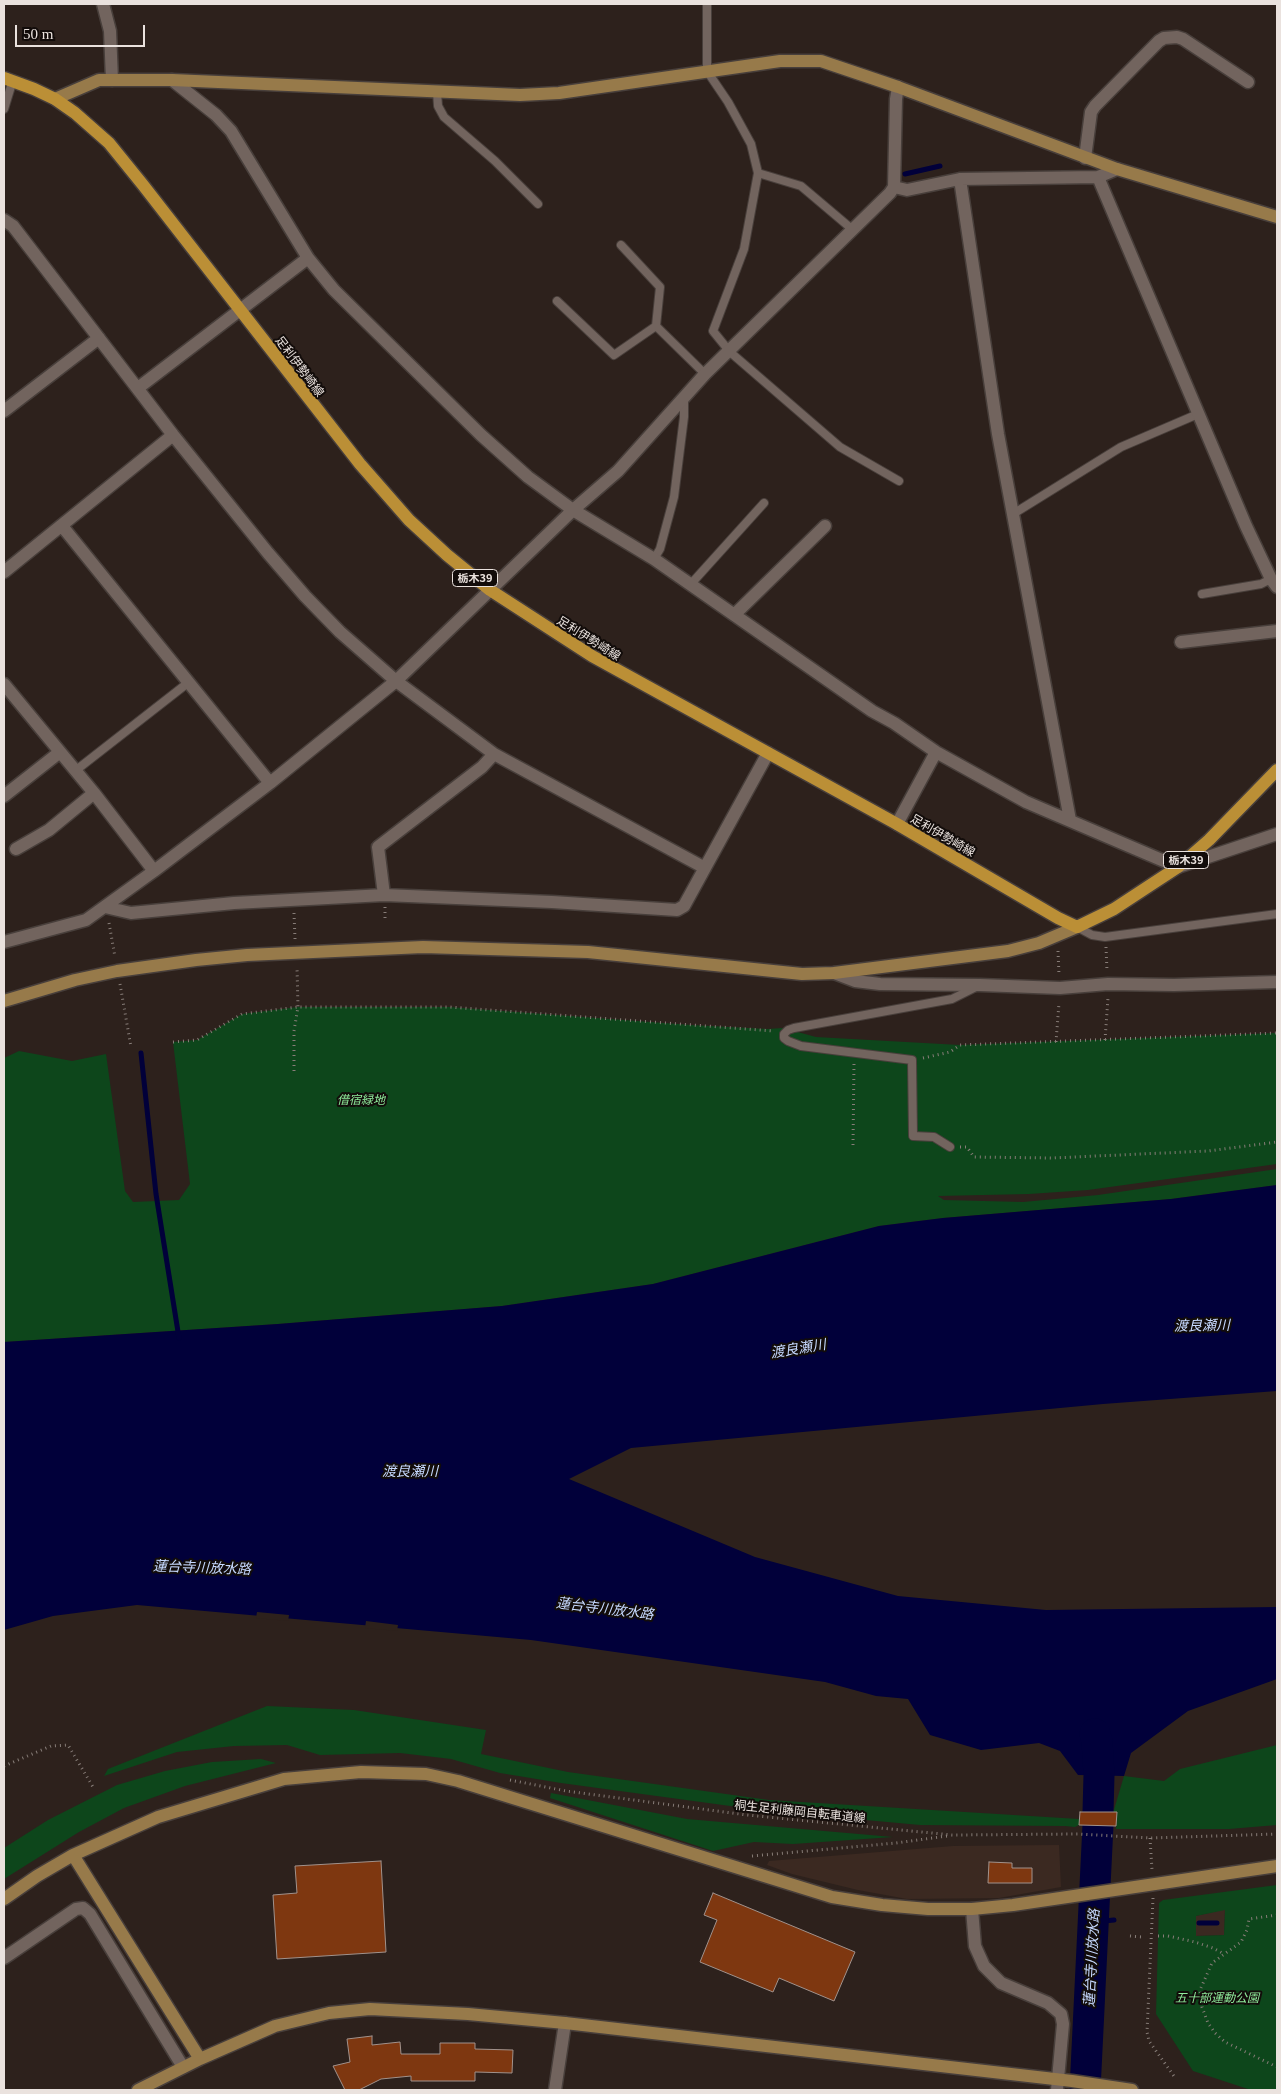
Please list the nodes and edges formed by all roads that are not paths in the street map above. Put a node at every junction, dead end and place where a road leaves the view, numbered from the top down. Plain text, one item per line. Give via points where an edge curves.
1 (103, 4) edge
2 (706, 4) edge
3 (707, 71) junction
4 (8, 79) edge
5 (112, 80) junction
6 (172, 80) junction
7 (1248, 82) dead end
8 (898, 86) junction
9 (437, 92) junction
10 (55, 99) junction
11 (4, 109) edge
12 (1085, 158) junction
13 (1117, 169) junction
14 (758, 173) junction
15 (1098, 177) junction
16 (960, 179) junction
17 (894, 186) junction
18 (538, 204) dead end
19 (1277, 217) edge
20 (4, 220) edge
21 (853, 230) junction
22 (622, 244) dead end
23 (308, 258) junction
24 (556, 301) dead end
25 (240, 309) junction
26 (656, 326) junction
27 (99, 338) junction
28 (730, 352) junction
29 (705, 374) junction
30 (138, 388) junction
31 (684, 397) junction
32 (4, 411) edge
33 (1198, 414) junction
34 (173, 434) junction
35 (899, 482) dead end
36 (764, 504) dead end
37 (573, 510) junction
38 (1013, 514) junction
39 (62, 526) junction
40 (825, 526) dead end
41 (654, 559) junction
42 (4, 572) edge
43 (1274, 583) edge
44 (690, 584) junction
45 (490, 590) junction
46 (1202, 594) dead end
47 (734, 615) junction
48 (1277, 630) edge
49 (1181, 642) dead end
50 (396, 681) junction
51 (189, 682) junction
52 (4, 684) edge
53 (60, 752) junction
54 (936, 752) junction
55 (768, 753) junction
56 (494, 754) junction
57 (1277, 770) edge
58 (76, 771) junction
59 (270, 783) junction
60 (94, 793) junction
61 (4, 796) edge
62 (1070, 820) junction
63 (897, 824) junction
64 (1277, 834) edge
65 (16, 849) dead end
66 (1178, 867) junction
67 (705, 868) junction
68 (154, 871) junction
69 (384, 894) junction
70 (105, 907) junction
71 (1277, 914) edge
72 (1077, 927) junction
73 (4, 942) edge
74 (834, 973) junction
75 (1277, 982) edge
76 (980, 985) junction
77 (4, 1001) edge
78 (950, 1147) road end
79 (74, 1855) junction
80 (1277, 1866) edge
81 (4, 1899) edge
82 (972, 1909) junction
83 (4, 1958) edge
84 (565, 2023) junction
85 (200, 2059) junction
86 (183, 2068) junction
87 (1057, 2085) edge
88 (138, 2090) edge
89 (555, 2090) edge
90 (1132, 2090) edge

1 - 5 street via 110,32
2 - 3 lane
3 - 8 street via 780,61 821,61
3 - 9 street via 559,93
3 - 14 lane via 751,144
4 - 10 main road, 足利伊勢崎線 / 栃木39
4 - 11 lane
5 - 6 street
5 - 10 street via 99,80
6 - 9 street
6 - 23 street via 231,131
7 - 12 street via 1183,39 1164,38 1091,112
8 - 12 street
8 - 17 street
9 - 18 lane via 438,106 444,117
10 - 25 main road, 足利伊勢崎線 / 栃木39 via 75,112 108,143
12 - 13 street
13 - 15 street
13 - 19 street
14 - 21 lane via 801,186
14 - 28 lane via 744,249 713,331
15 - 16 street
15 - 33 street
16 - 17 street via 907,190
16 - 38 street
17 - 21 street
20 - 27 street via 13,226
21 - 28 street
22 - 26 lane via 660,287
23 - 25 street
23 - 37 street via 372,330 481,434 528,477
24 - 26 lane via 614,355
25 - 30 street
25 - 45 main road, 足利伊勢崎線 / 栃木39 via 360,464 415,526
26 - 29 lane
27 - 30 street
27 - 32 street
28 - 29 street
28 - 35 lane via 840,447
29 - 31 street
30 - 34 street
31 - 37 street via 618,471
31 - 41 lane via 674,497 660,549
33 - 38 lane via 1121,447
33 - 43 street
34 - 39 street
34 - 50 street via 305,596
36 - 44 lane
37 - 41 street
37 - 45 street
38 - 62 street
39 - 42 street
39 - 51 street
40 - 47 street
41 - 44 street
43 - 46 lane
44 - 47 street
45 - 50 street
45 - 55 main road, 足利伊勢崎線 / 栃木39 via 606,664
47 - 54 street via 872,712
48 - 49 street
50 - 56 street
50 - 59 street
51 - 58 lane
51 - 59 street
52 - 53 street
53 - 58 street
53 - 61 street
54 - 62 street via 1026,802
54 - 63 street
55 - 63 main road, 足利伊勢崎線 / 栃木39
55 - 67 street
56 - 67 street
56 - 69 street via 482,767 378,847
57 - 66 main road, 栃木39
58 - 60 street
59 - 68 street
60 - 65 street via 44,834
60 - 68 street
62 - 66 street
63 - 72 main road, 足利伊勢崎線 / 栃木39
64 - 66 street
66 - 72 main road, 栃木39 via 1114,909
67 - 69 street via 684,906 677,910
68 - 70 street
69 - 70 street via 234,902 131,913
70 - 73 street via 80,922
71 - 72 lane via 1105,937
72 - 74 street via 1039,943 1008,950
74 - 76 street via 855,981 880,984
74 - 77 street via 794,974 588,952 423,947 196,960 117,971
75 - 76 street via 1108,988
76 - 78 lane via 952,999 794,1028 784,1034 788,1041 801,1046 912,1060 913,1136 934,1137
79 - 81 street
79 - 82 street via 158,1817 284,1779 394,1772 458,1781 832,1897 928,1909
79 - 85 street
80 - 82 street
82 - 87 street via 975,1946 984,1966 1001,1983 1048,2003 1061,2014 1063,2024
83 - 86 street via 76,1909 83,1908 90,1914
84 - 85 street via 370,2009 275,2026
84 - 87 street
84 - 89 street
85 - 86 street
86 - 88 street
87 - 90 street via 1072,2081

